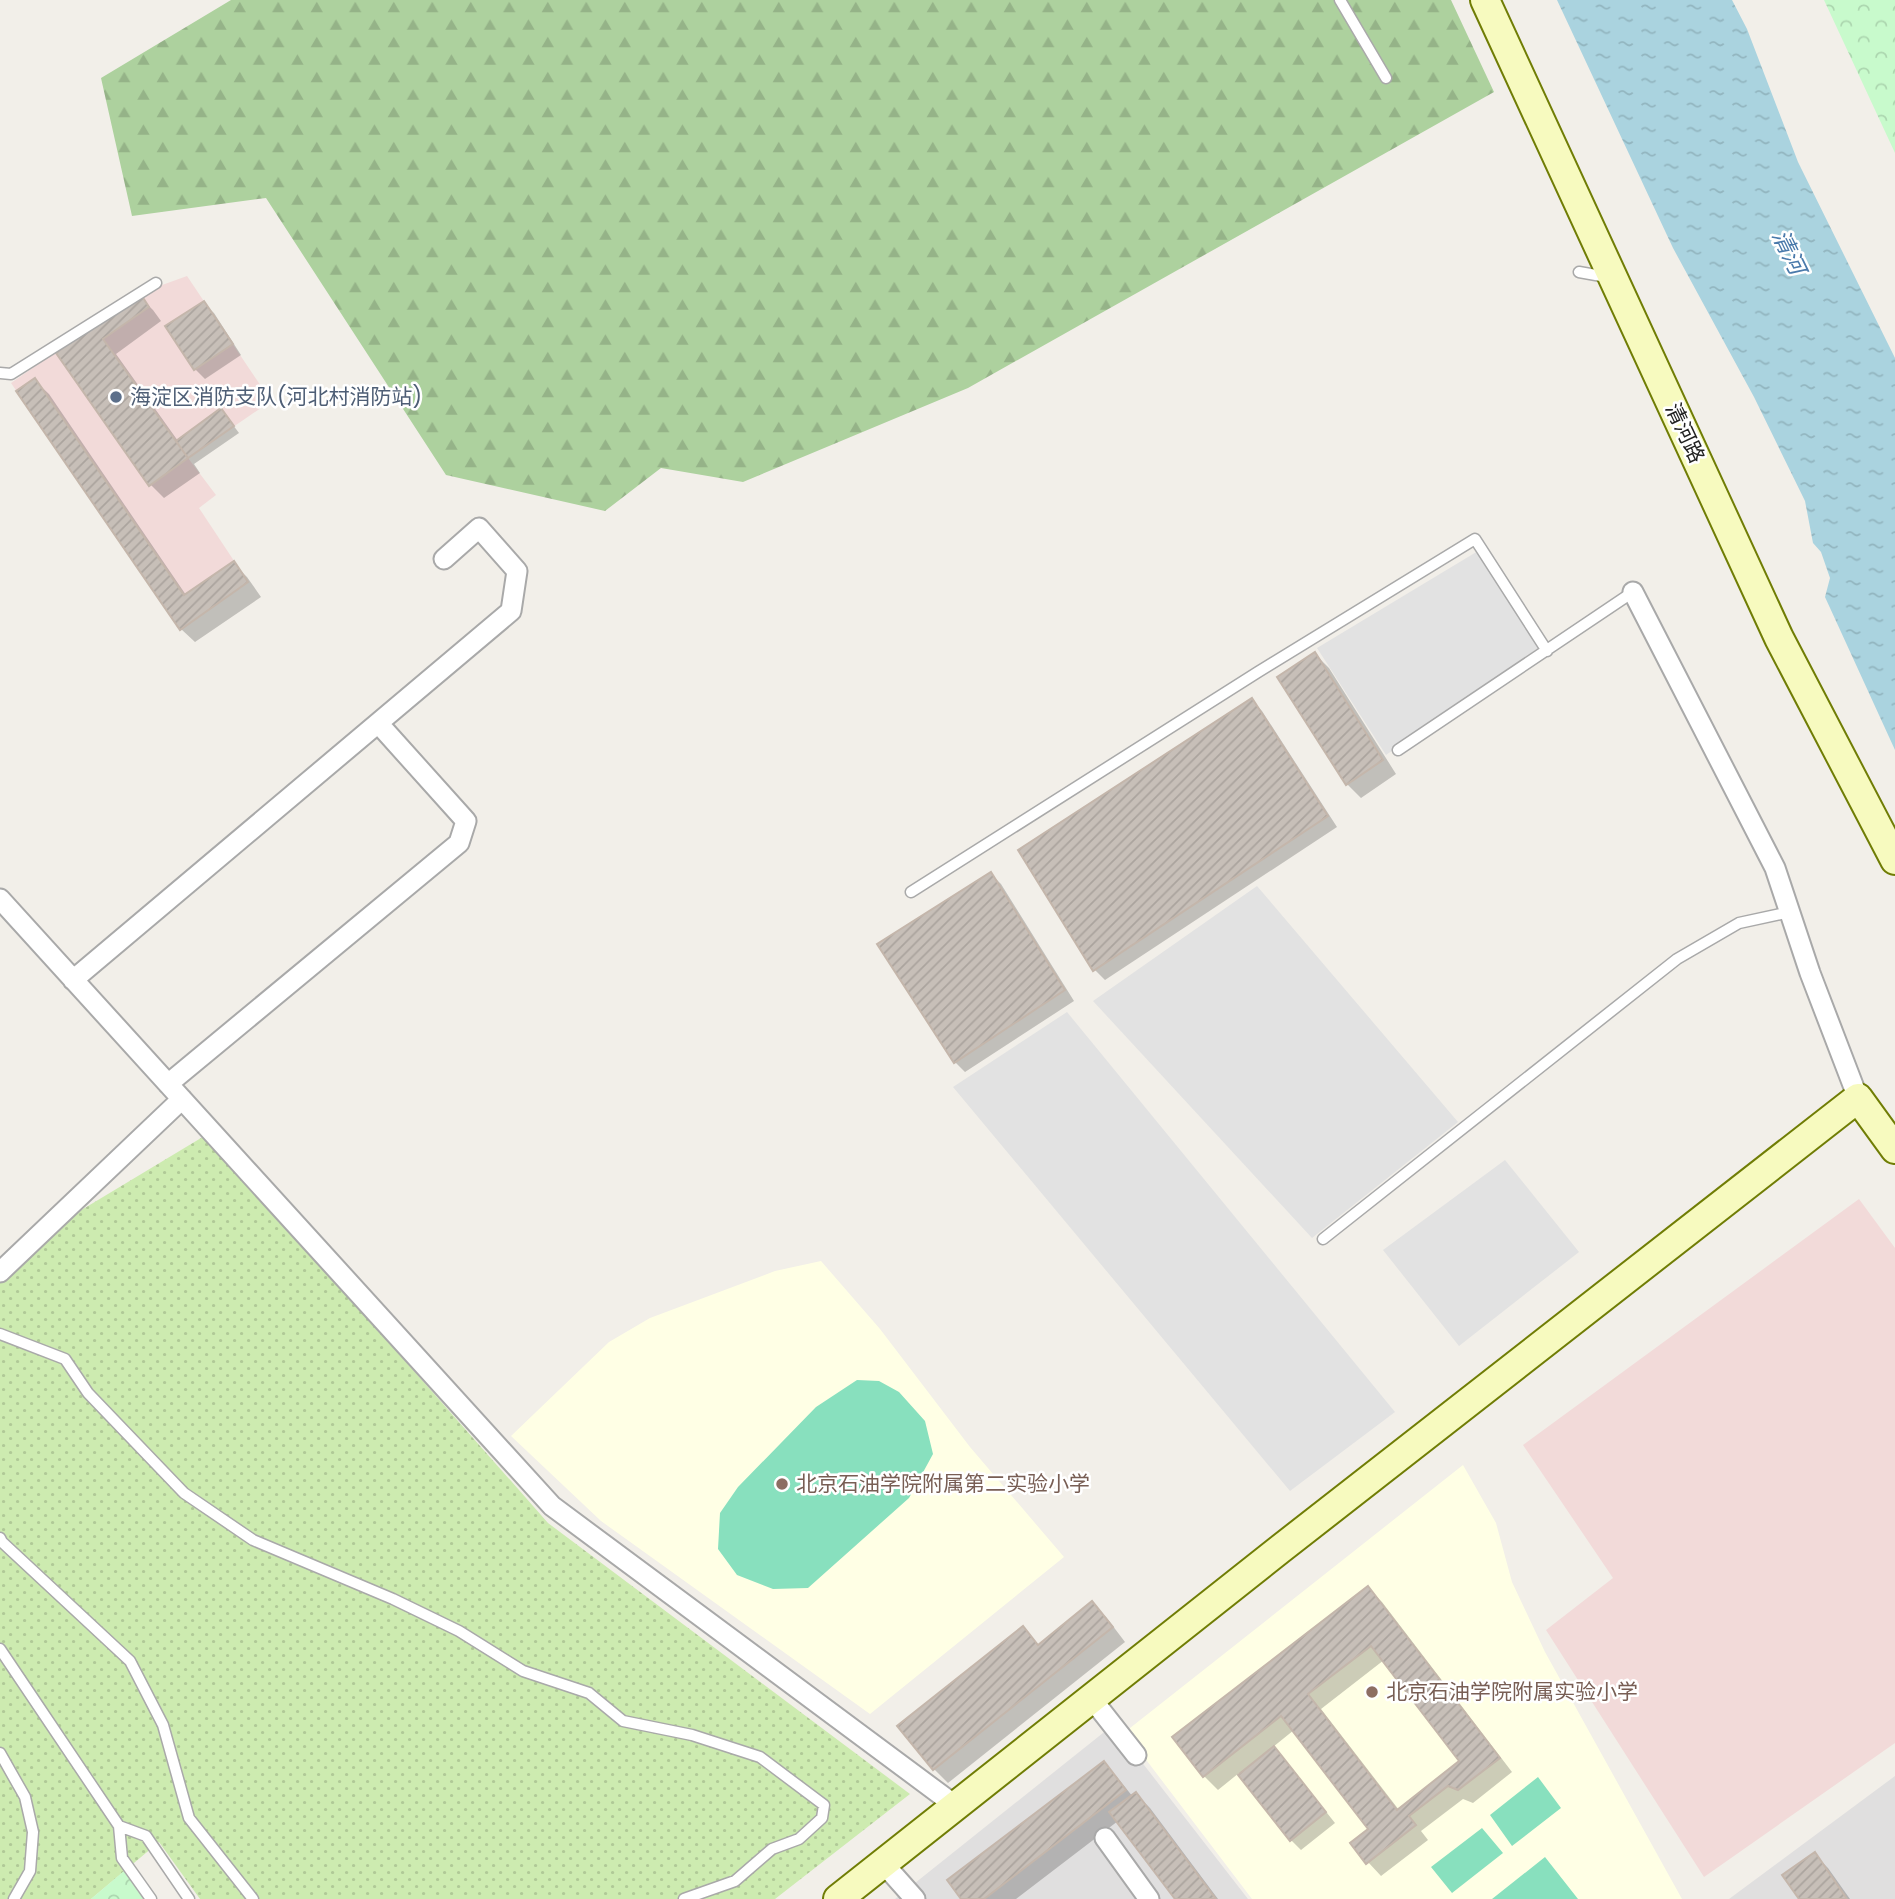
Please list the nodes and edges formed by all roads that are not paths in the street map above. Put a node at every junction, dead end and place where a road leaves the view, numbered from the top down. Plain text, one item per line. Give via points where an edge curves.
1 (1340, 0) edge
2 (1485, 0) edge
3 (1386, 78) dead end
4 (1579, 272) dead end
5 (1614, 278) junction
6 (156, 283) dead end
7 (0, 373) edge
8 (444, 559) dead end
9 (1633, 592) joint
10 (1547, 651) junction
11 (377, 723) junction
12 (1398, 750) dead end
13 (1895, 860) edge
14 (911, 892) dead end
15 (0, 900) edge
16 (1790, 912) junction
17 (73, 980) junction
18 (168, 1084) junction
19 (1858, 1098) junction
20 (182, 1099) junction
21 (1895, 1149) edge
22 (1323, 1239) dead end
23 (0, 1272) edge
24 (0, 1334) edge
25 (0, 1538) edge
26 (0, 1649) edge
27 (1092, 1699) junction
28 (0, 1753) edge
29 (1136, 1755) dead end
30 (956, 1806) junction
31 (119, 1826) junction
32 (1105, 1838) dead end
33 (883, 1863) junction
34 (15, 1899) edge
35 (151, 1899) edge
36 (189, 1899) edge
37 (253, 1899) edge
38 (684, 1899) edge
39 (838, 1899) edge
40 (915, 1899) edge
41 (1149, 1899) edge

1 - 3 lane
2 - 5 street, 清河路
4 - 5 lane
5 - 13 street, 清河路 via 1779,638
6 - 7 lane via 11,374
8 - 11 street via 479,528 517,571 511,611
9 - 10 lane
9 - 16 street via 1775,868
10 - 12 lane
10 - 14 lane via 1475,539
11 - 17 street
11 - 18 street via 466,821 459,843
15 - 17 street
16 - 19 street
16 - 22 lane via 1739,923 1677,959
17 - 18 street
18 - 20 street
19 - 21 street
19 - 27 street
20 - 23 street
20 - 30 street via 552,1506
24 - 38 lane via 65,1359 88,1394 184,1493 253,1540 415,1609 523,1671 589,1693 623,1721 692,1735 760,1757 824,1805 822,1818 799,1839 772,1849 735,1881
25 - 37 lane via 130,1661 163,1724 189,1818
26 - 31 lane
27 - 29 street
27 - 30 street
28 - 34 lane via 25,1797 33,1832 30,1871
30 - 33 street
31 - 35 lane via 122,1858
31 - 36 lane via 146,1836
32 - 41 street
33 - 39 street
33 - 40 street

